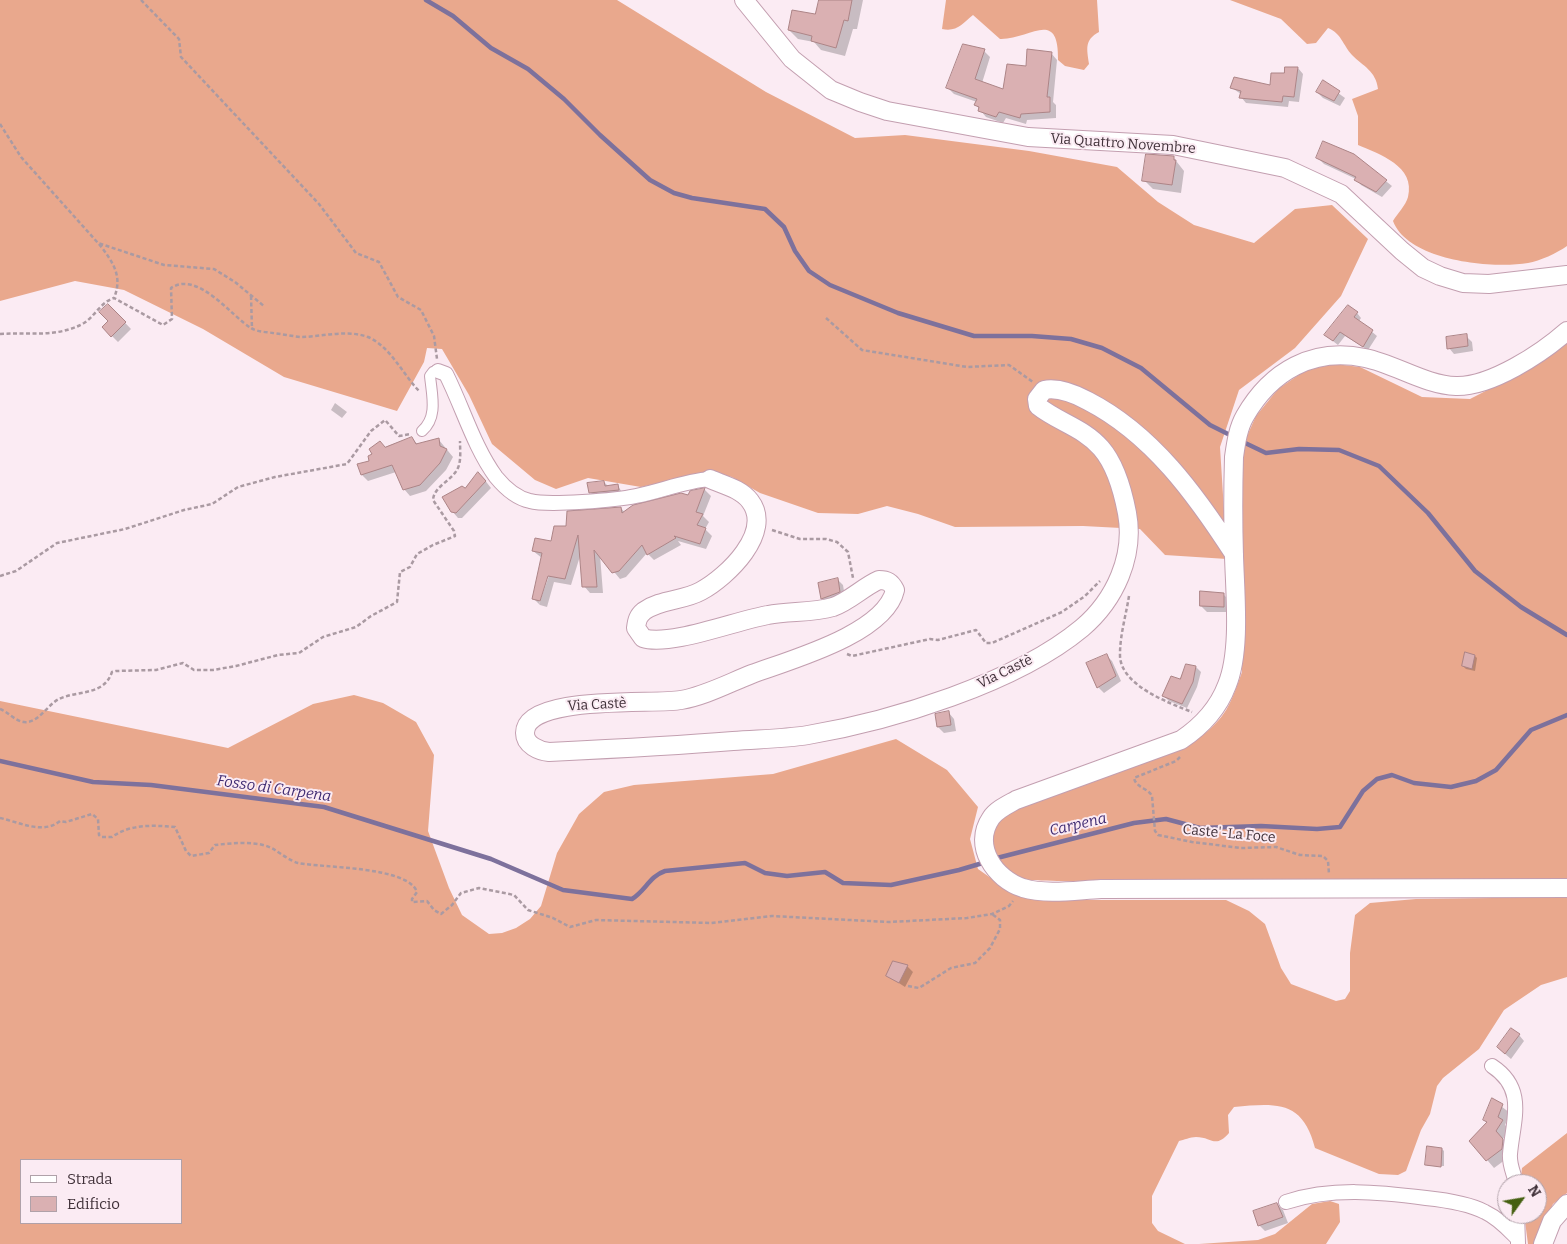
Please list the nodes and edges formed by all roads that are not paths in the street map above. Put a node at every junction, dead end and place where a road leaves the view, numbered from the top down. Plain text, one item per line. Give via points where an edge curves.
1 (744, 0) edge
2 (1567, 276) edge
3 (1567, 331) edge
4 (438, 371) joint
5 (422, 431) road end
6 (710, 479) joint
7 (1234, 554) junction
8 (1567, 888) edge
9 (1492, 1066) dead end
10 (1513, 1174) edge
11 (1286, 1202) dead end
12 (1567, 1204) edge
13 (1517, 1224) edge
14 (1518, 1241) edge
15 (1543, 1244) edge

1 - 2 street, Via Quattro Novembre via 792,60 832,90 860,102 887,111 1028,137 1173,145 1285,168 1341,194 1402,251 1423,268 1440,276 1463,283 1488,284
3 - 7 street via 1538,355 1516,367 1456,386 1367,358 1344,355 1316,358 1289,368 1244,416 1238,432 1234,456
4 - 5 street via 430,376 433,404 430,424
4 - 6 street via 446,374 495,476 517,496 530,501 634,497 694,480
6 - 7 street, Via Castè via 735,489 750,500 758,524 744,552 715,583 686,599 659,604 643,612 636,628 640,635 654,640 683,636 767,615 825,609 879,580 889,582 895,590 891,601 877,617 828,646 691,698 667,703 576,705 552,709 528,723 525,737 532,746 542,751 559,752 806,736 874,721 948,698 1011,671 1082,628 1122,574 1129,544 1129,524 1125,501 1102,448 1038,406 1037,399 1044,390 1055,389 1076,395 1128,426 1186,485
7 - 8 street via 1236,608 1232,666 1228,685 1218,705 1204,722 1181,740 1008,804 991,818 984,840 988,858 1006,879 1023,888 1054,891 1101,888
9 - 10 street via 1507,1080 1516,1101 1510,1161
11 - 14 street via 1331,1192 1380,1192 1446,1201 1484,1211 1501,1222
12 - 15 street via 1552,1221
13 - 14 street

